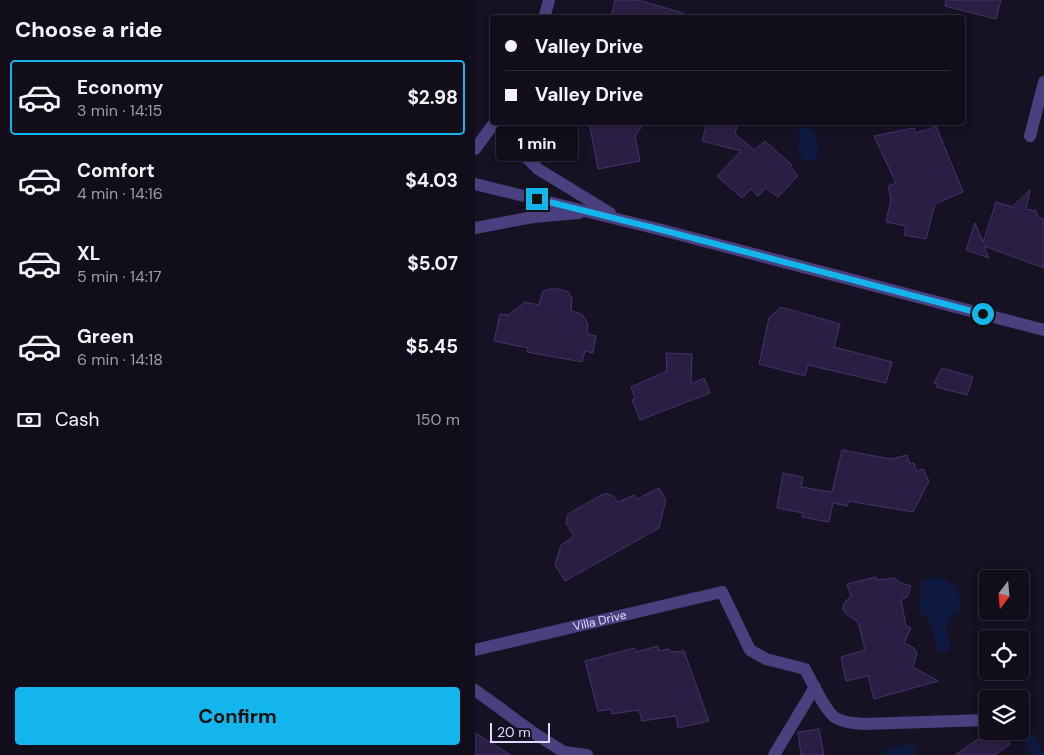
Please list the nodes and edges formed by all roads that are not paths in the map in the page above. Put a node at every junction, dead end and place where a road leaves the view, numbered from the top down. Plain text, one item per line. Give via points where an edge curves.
1 (549, 0) edge
2 (545, 15) edge
3 (1044, 82) edge
4 (493, 125) edge
5 (517, 125) edge
6 (1030, 136) dead end
7 (475, 149) edge
8 (475, 184) edge
9 (591, 212) junction
10 (618, 218) junction
11 (475, 228) edge
12 (1044, 330) edge
13 (475, 650) edge
14 (815, 687) junction
15 (475, 690) edge
16 (979, 720) edge
17 (587, 755) edge
18 (773, 755) edge

1 - 2 street
3 - 6 street
4 - 7 street
5 - 10 street via 519,146 538,169
8 - 9 street
9 - 10 street
9 - 11 street via 533,217
10 - 12 street
13 - 14 street, Villa Drive via 722,592 750,650 766,659 805,669
14 - 16 street via 835,718 846,722 891,724
14 - 18 street
15 - 17 street via 564,752

